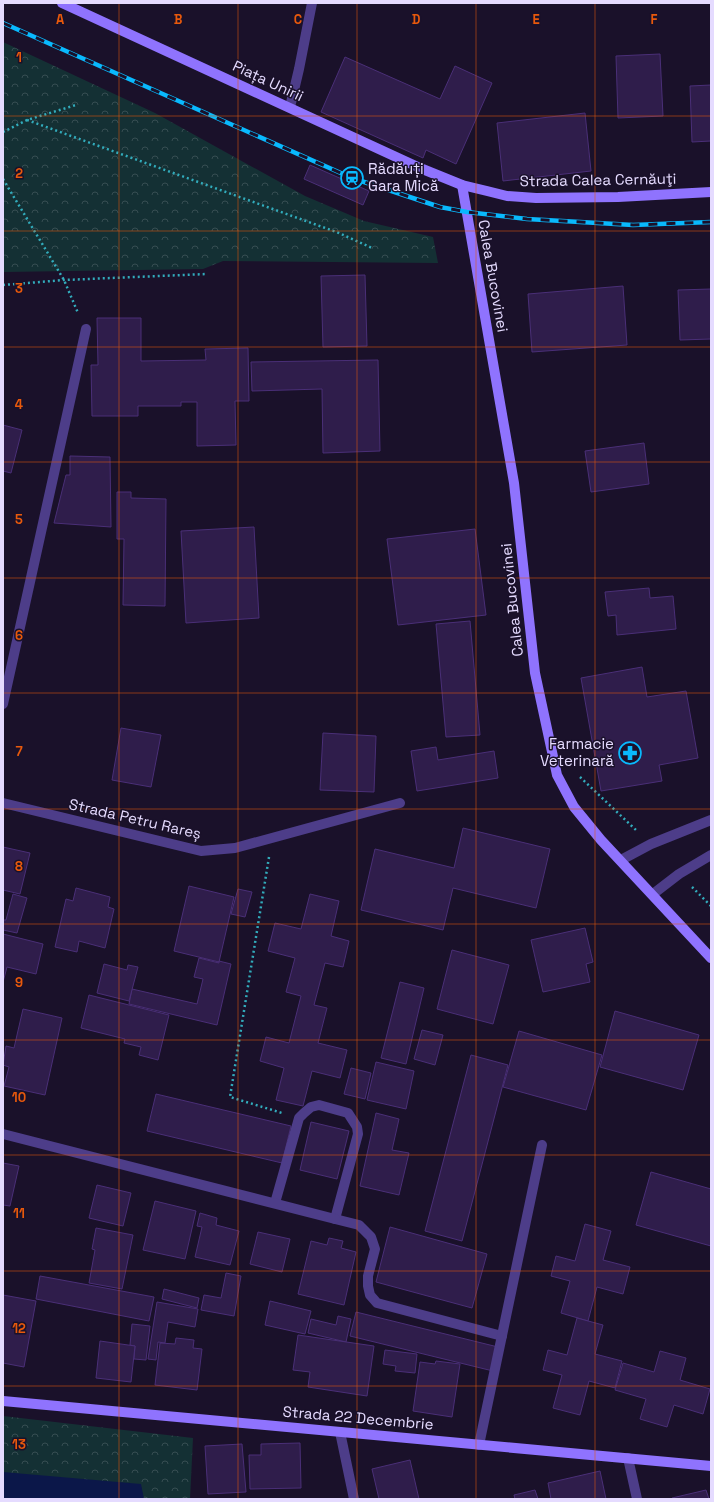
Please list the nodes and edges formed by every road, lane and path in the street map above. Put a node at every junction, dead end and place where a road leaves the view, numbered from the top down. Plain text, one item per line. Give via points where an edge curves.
1 (62, 3) edge
2 (312, 3) edge
3 (76, 105) dead end
4 (290, 107) junction
5 (27, 120) junction
6 (3, 132) edge
7 (3, 179) edge
8 (462, 185) junction
9 (711, 192) edge
10 (372, 248) dead end
11 (207, 274) dead end
12 (64, 280) junction
13 (3, 285) edge
14 (86, 329) joint
15 (3, 704) edge
16 (3, 803) edge
17 (400, 803) dead end
18 (711, 820) edge
19 (273, 838) junction
20 (711, 855) edge
21 (620, 860) junction
22 (653, 894) junction
23 (711, 958) edge
24 (299, 1118) junction
25 (3, 1134) edge
26 (542, 1145) dead end
27 (275, 1203) junction
28 (335, 1219) junction
29 (502, 1336) junction
30 (3, 1401) edge
31 (340, 1432) junction
32 (479, 1445) junction
33 (628, 1458) junction
34 (711, 1466) edge
35 (354, 1499) edge
36 (636, 1499) edge

1 - 4 main road, Piața Unirii
2 - 4 street
3 - 5 path
4 - 8 main road, Piața Unirii
5 - 6 path
5 - 10 path
7 - 12 path
8 - 9 main road, Strada Calea Cernăuţi via 508,196 536,198
8 - 21 main road, Calea Bucovinei via 514,483 535,673 557,776 574,807
11 - 12 path
12 - 13 path
12 - 14 path
14 - 15 street
16 - 19 street, Strada Petru Rareș via 201,852 235,848
17 - 19 street, Strada Petru Rareș
18 - 21 street via 651,844
19 - 24 path via 230,1097
20 - 22 street
21 - 22 main road, Calea Bucovinei
22 - 23 main road, Calea Bucovinei
24 - 27 street
24 - 28 street via 311,1107 319,1105 348,1113 357,1127 358,1134
25 - 27 street
26 - 29 street
27 - 28 street
28 - 29 street via 359,1225 371,1237 375,1249 368,1286 370,1295 377,1303
29 - 32 street
30 - 31 main road, Strada 22 Decembrie
31 - 32 main road, Strada 22 Decembrie
31 - 35 street
32 - 33 main road, Strada 22 Decembrie
33 - 34 main road, Strada 22 Decembrie
33 - 36 street

